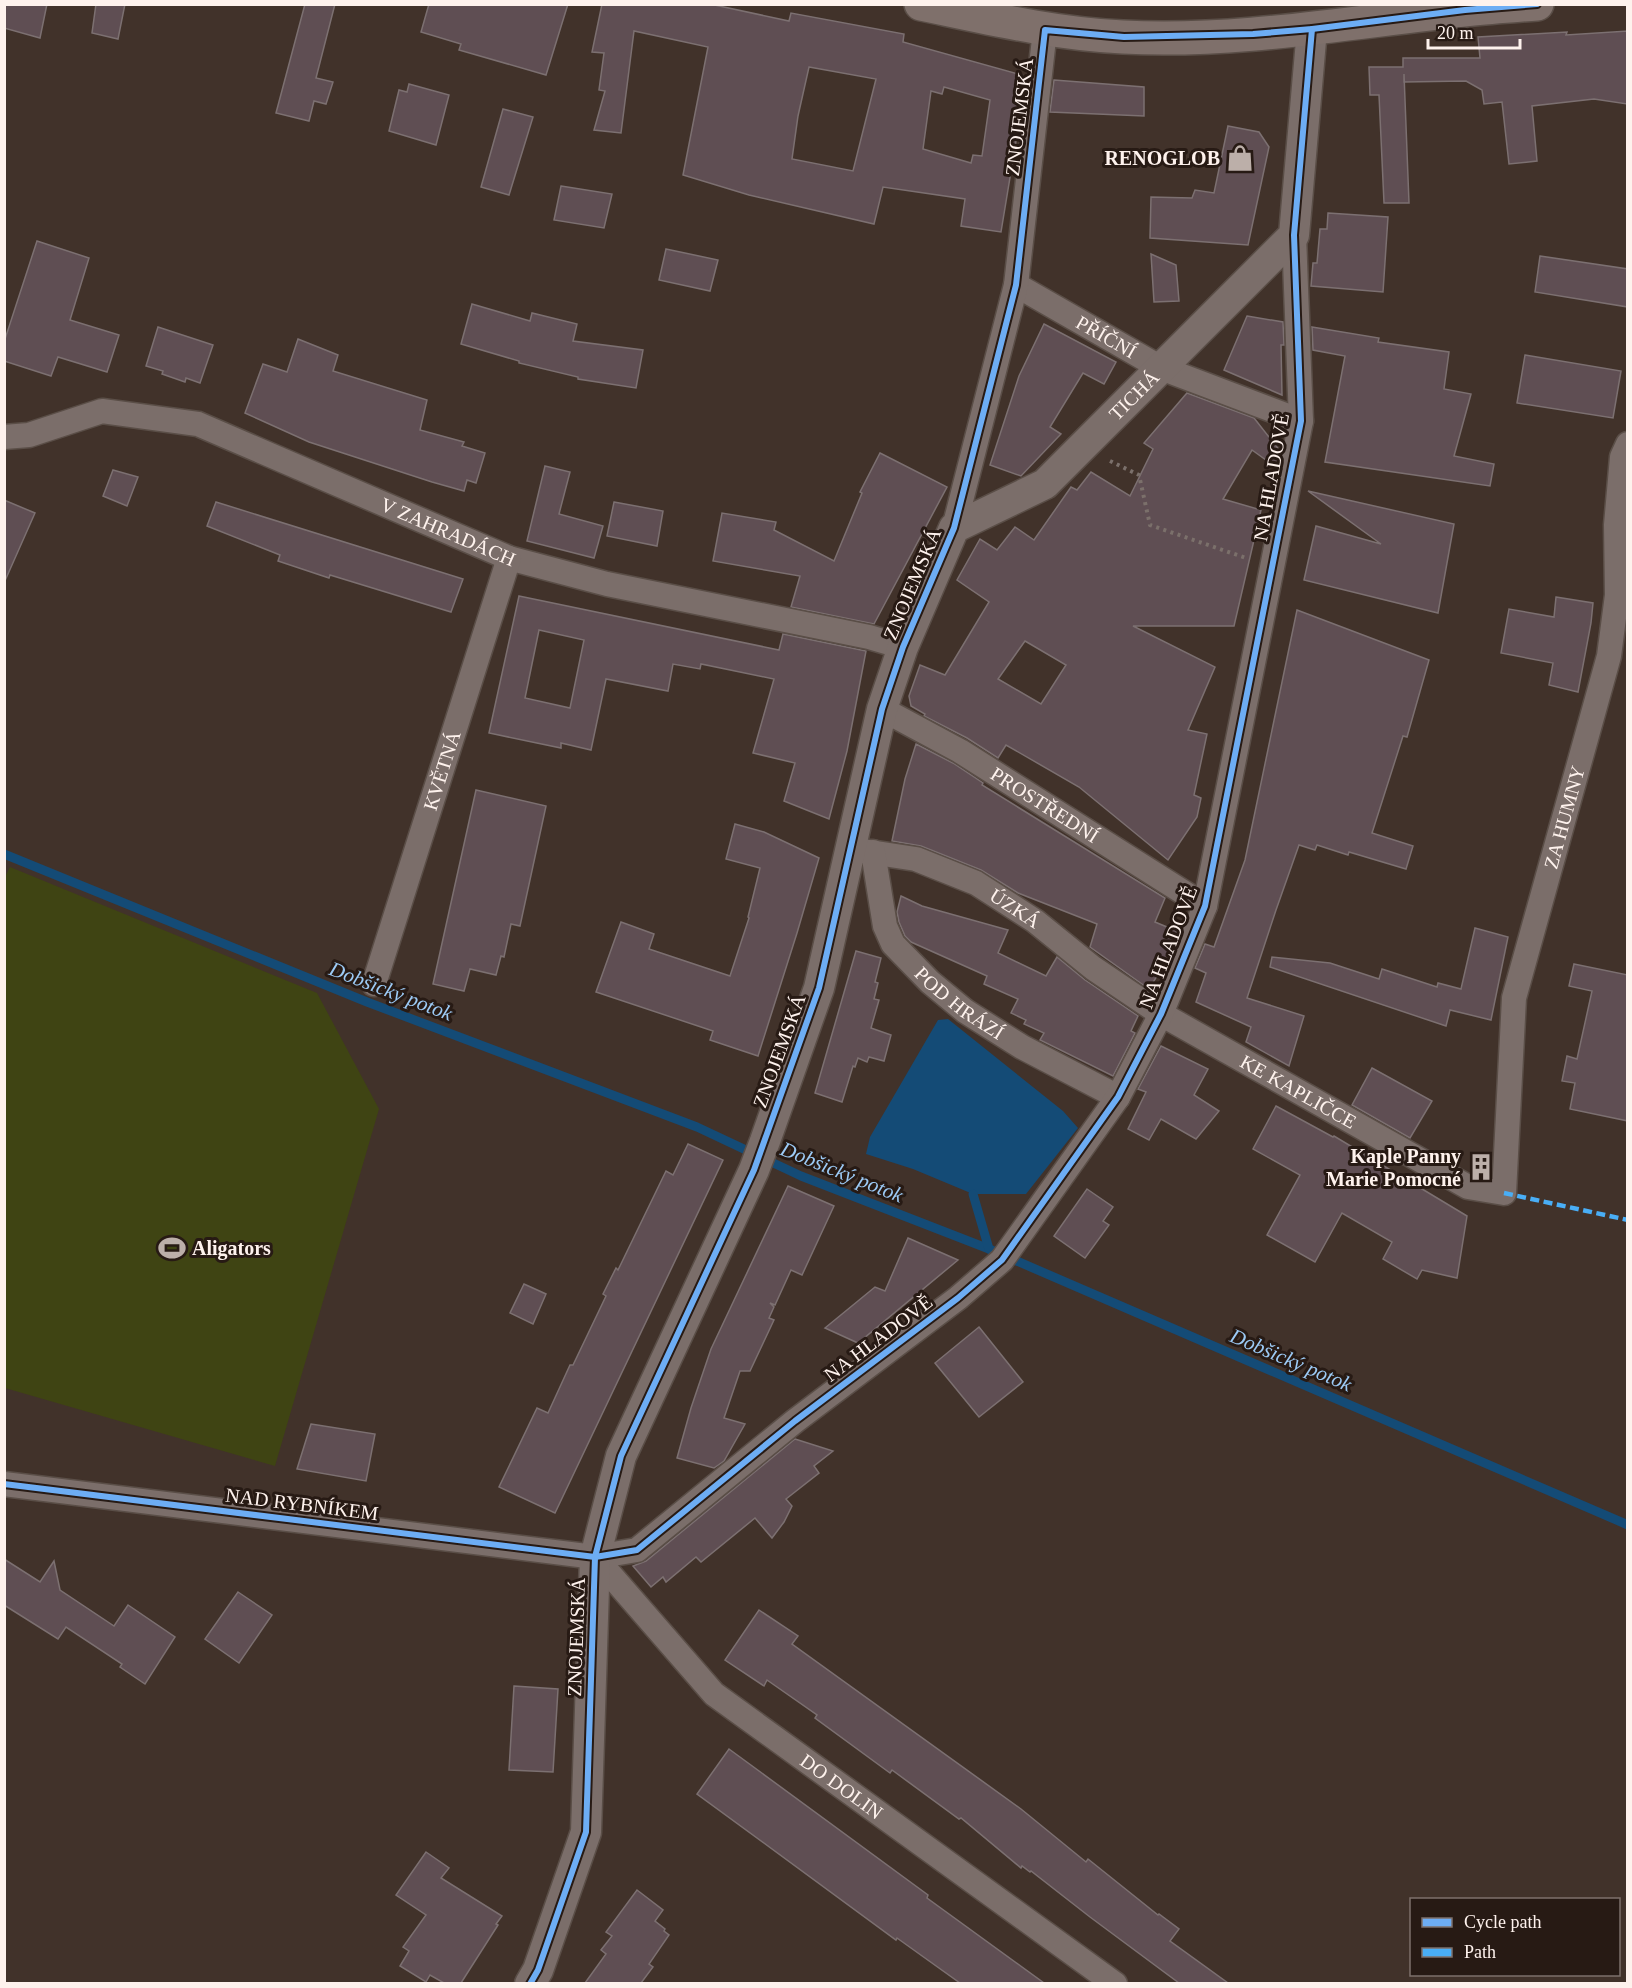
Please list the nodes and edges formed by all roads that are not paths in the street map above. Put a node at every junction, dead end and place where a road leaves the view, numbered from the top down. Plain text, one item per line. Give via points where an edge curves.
1 (921, 4) edge
2 (1537, 4) edge
3 (1464, 7) edge
4 (1312, 29) junction
5 (1046, 30) junction
6 (1294, 235) junction
7 (1016, 285) junction
8 (1161, 368) junction
9 (1301, 421) junction
10 (4, 437) edge
11 (1628, 444) edge
12 (954, 528) junction
13 (509, 558) junction
14 (903, 646) junction
15 (882, 709) junction
16 (862, 850) junction
17 (1205, 906) junction
18 (374, 984) dead end
19 (1161, 1014) junction
20 (1118, 1097) junction
21 (1504, 1193) joint
22 (4, 1484) edge
23 (595, 1557) junction
24 (530, 1983) edge
25 (1115, 1983) edge

1 - 5 main road
2 - 3 main road
3 - 4 main road
4 - 5 main road via 1134,37
4 - 6 street, NA HLADOVĚ
5 - 7 street, ZNOJEMSKÁ
6 - 8 street, TICHÁ
6 - 9 street, NA HLADOVĚ
7 - 8 street, PŘÍČNÍ
7 - 12 street, ZNOJEMSKÁ
8 - 9 street, PŘÍČNÍ
8 - 12 street, TICHÁ via 1045,484
9 - 17 street, NA HLADOVĚ
10 - 13 street, V ZAHRADÁCH via 29,435 102,411 198,424
11 - 21 street, ZA HUMNY via 1622,457 1616,525 1617,595 1609,656 1514,998
12 - 14 street, ZNOJEMSKÁ
13 - 14 street, V ZAHRADÁCH via 607,584
13 - 18 street, KVĚTNÁ
14 - 15 street, ZNOJEMSKÁ
15 - 16 street, ZNOJEMSKÁ
15 - 17 street, PROSTŘEDNÍ via 960,751
16 - 19 street, ÚZKÁ via 916,859 976,883 1035,921 1093,968
16 - 20 street, POD HRÁZÍ via 893,944 930,982 1022,1047
16 - 23 street, ZNOJEMSKÁ via 765,1141 621,1456
17 - 19 street, NA HLADOVĚ
19 - 20 street, NA HLADOVĚ
19 - 21 street, KE KAPLIČCE via 1468,1187
20 - 23 street, NA HLADOVĚ via 1007,1252 958,1298 795,1422 637,1550
22 - 23 street, NAD RYBNÍKEM
23 - 24 street, ZNOJEMSKÁ via 585,1832 538,1970
23 - 25 street, DO DOLIN via 714,1694

